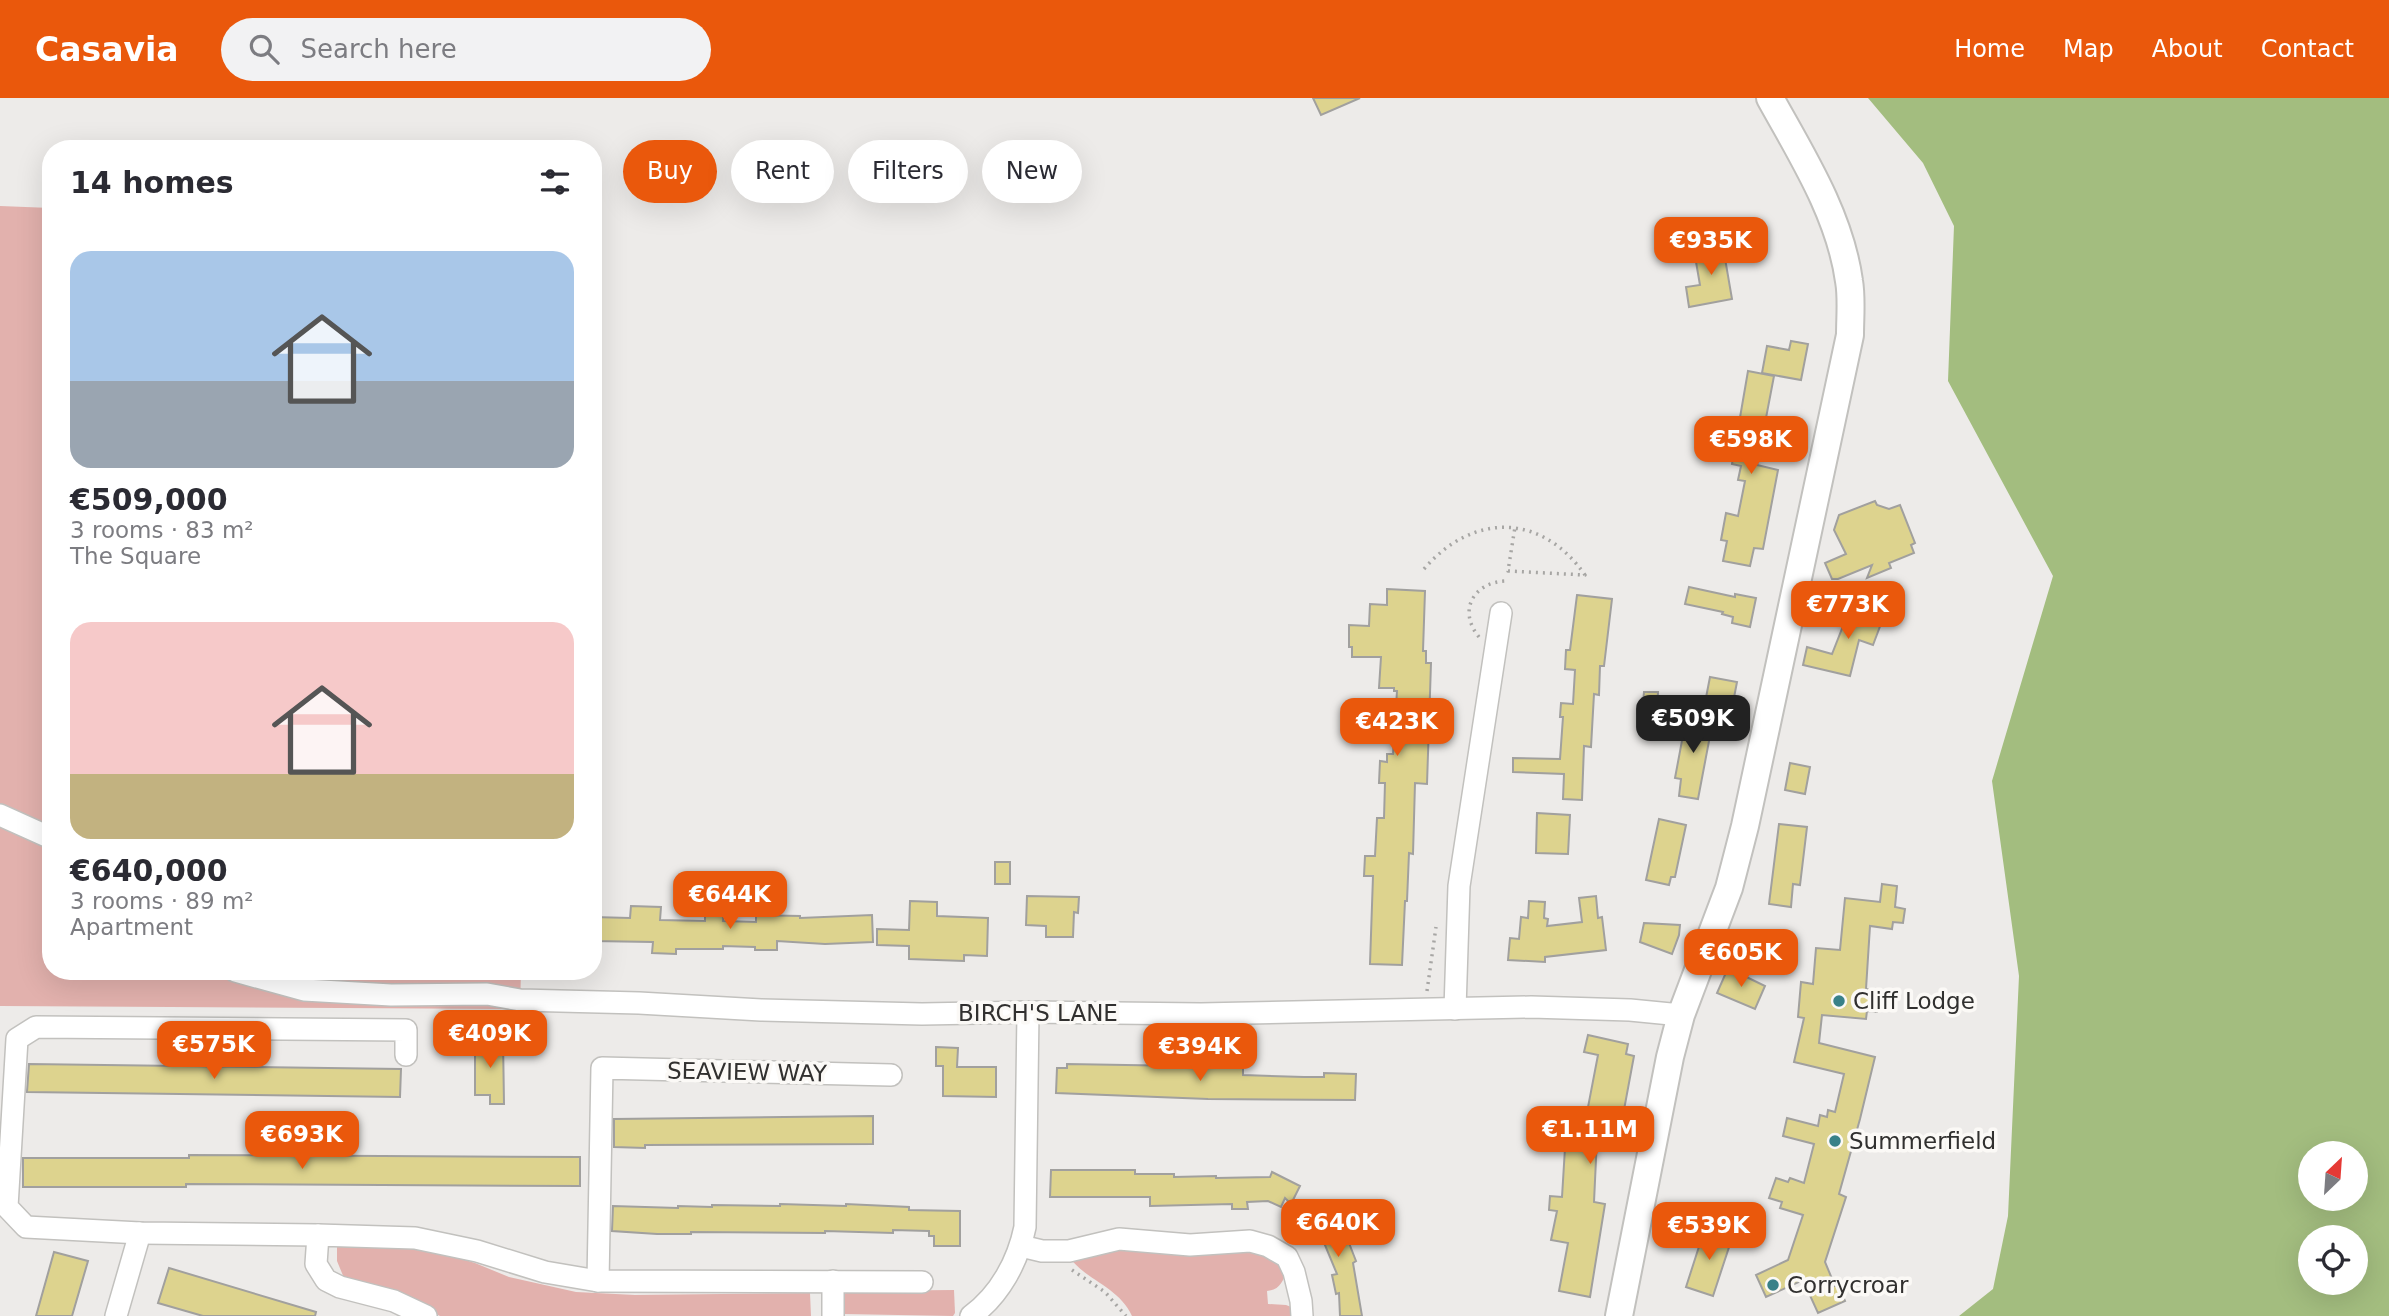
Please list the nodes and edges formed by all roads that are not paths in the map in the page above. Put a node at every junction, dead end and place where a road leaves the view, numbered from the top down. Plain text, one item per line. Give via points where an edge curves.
1 (1770, 98) edge
2 (1501, 614) dead end
3 (0, 815) edge
4 (42, 834) edge
5 (268, 980) edge
6 (1455, 1009) junction
7 (1028, 1012) junction
8 (1681, 1015) junction
9 (406, 1055) dead end
10 (891, 1075) dead end
11 (4, 1208) edge
12 (140, 1233) junction
13 (317, 1235) junction
14 (1021, 1246) junction
15 (598, 1281) junction
16 (833, 1281) junction
17 (922, 1282) dead end
18 (116, 1316) edge
19 (426, 1316) edge
20 (833, 1316) edge
21 (971, 1316) edge
22 (1302, 1316) edge
23 (1619, 1316) edge

1 - 8 main road via 1840,242 1849,282 1850,335 1745,826 1729,888
2 - 6 street via 1459,886
3 - 4 street
5 - 7 street, BIRCH'S LANE via 304,990 391,995 487,994 520,1000 922,1014
6 - 7 street, BIRCH'S LANE
6 - 8 street, BIRCH'S LANE via 1630,1010
7 - 14 street
8 - 23 main road
9 - 11 street via 406,1030 36,1027 17,1039
10 - 15 street, SEAVIEW WAY via 602,1068
11 - 12 street via 26,1227
12 - 13 street
12 - 18 street
13 - 15 street via 415,1238
13 - 19 street via 316,1264 326,1280
14 - 21 street via 1008,1275
14 - 22 street via 1069,1251 1119,1239 1190,1245 1250,1241 1287,1257
15 - 16 street
16 - 17 street
16 - 20 street

